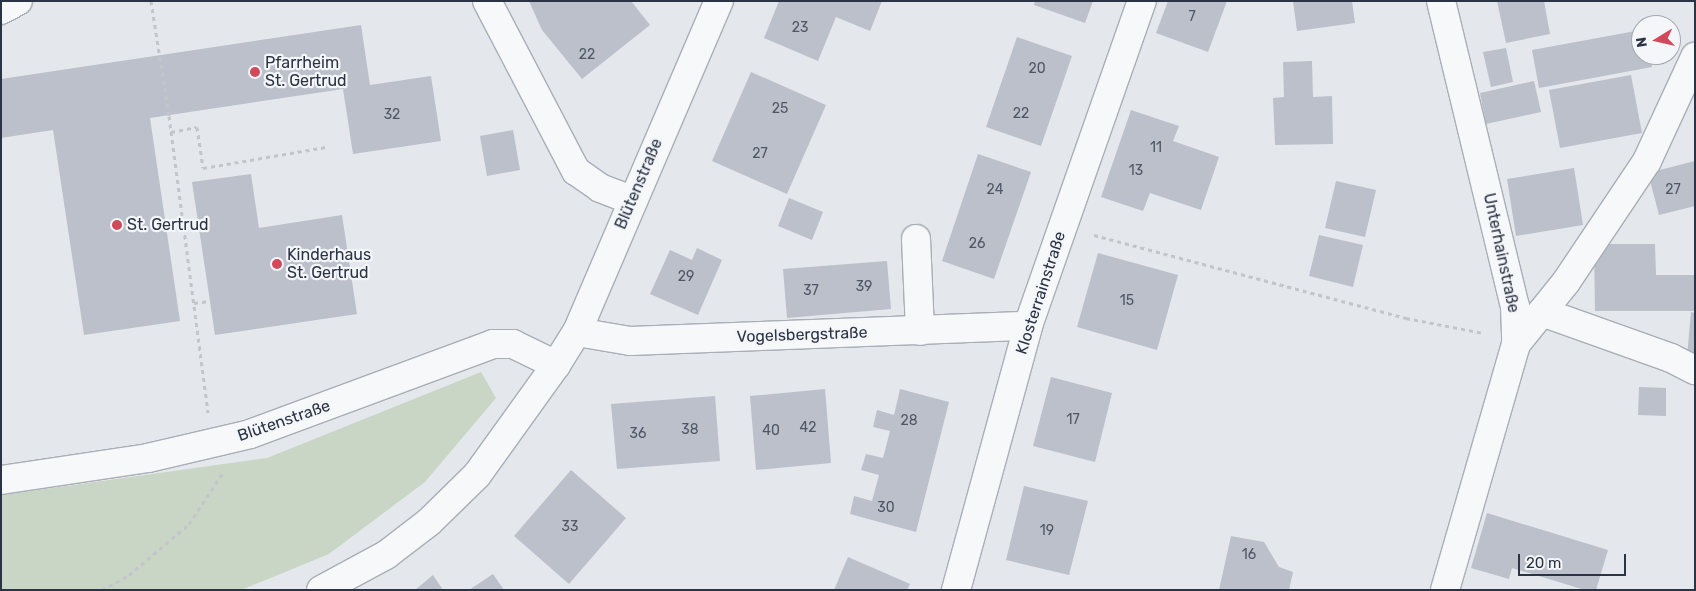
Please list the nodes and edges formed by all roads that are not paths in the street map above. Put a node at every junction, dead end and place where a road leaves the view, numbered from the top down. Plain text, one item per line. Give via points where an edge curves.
1 (18, 1) edge
2 (487, 1) edge
3 (720, 1) edge
4 (1142, 1) edge
5 (1441, 1) edge
6 (1, 10) edge
7 (1695, 56) edge
8 (632, 200) junction
9 (916, 239) dead end
10 (1542, 312) junction
11 (1028, 326) junction
12 (920, 331) junction
13 (577, 332) junction
14 (1516, 344) junction
15 (556, 365) junction
16 (1695, 370) edge
17 (1, 480) edge
18 (321, 590) edge
19 (956, 590) edge
20 (1445, 590) edge

1 - 6 street
2 - 8 street via 576,171 600,188
3 - 8 street, Blütenstraße
4 - 11 street, Klosterrainstraße
5 - 14 street, Unterhainstraße via 1515,306
7 - 10 street via 1647,161 1566,282
8 - 13 street, Blütenstraße
9 - 12 street
10 - 14 street
10 - 16 street via 1671,358
11 - 12 street, Vogelsbergstraße
11 - 19 street, Klosterrainstraße
12 - 13 street, Vogelsbergstraße via 630,341
13 - 15 street, Blütenstraße
14 - 20 street, Unterhainstraße
15 - 17 street, Blütenstraße via 513,344 493,344 250,434 212,445
15 - 18 street, Blütenstraße via 477,475 429,522 386,555

